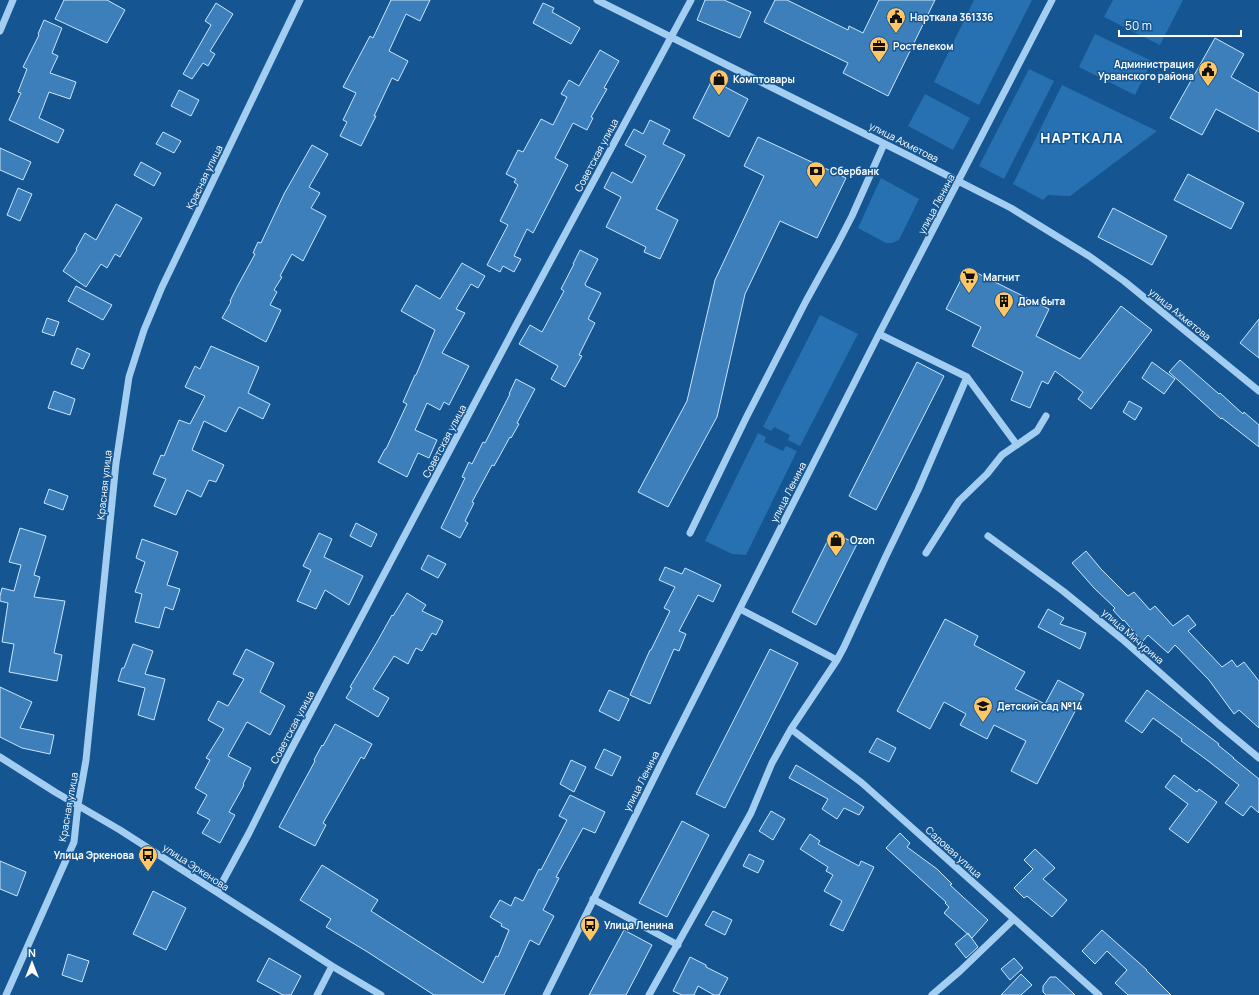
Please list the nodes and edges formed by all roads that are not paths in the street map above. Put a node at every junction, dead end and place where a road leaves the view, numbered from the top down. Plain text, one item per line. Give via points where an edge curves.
1 (13, 0) edge
2 (300, 0) edge
3 (597, 0) edge
4 (691, 0) edge
5 (1052, 0) edge
6 (0, 31) edge
7 (670, 36) junction
8 (884, 144) junction
9 (959, 182) junction
10 (879, 334) junction
11 (967, 377) junction
12 (1259, 391) edge
13 (1046, 416) dead end
14 (1017, 445) junction
15 (690, 533) dead end
16 (988, 536) dead end
17 (926, 553) dead end
18 (740, 610) junction
19 (837, 660) junction
20 (791, 729) junction
21 (0, 757) edge
22 (1259, 758) edge
23 (78, 805) junction
24 (217, 892) junction
25 (593, 899) junction
26 (1014, 919) junction
27 (678, 944) junction
28 (332, 966) junction
29 (6, 995) edge
30 (317, 995) edge
31 (381, 995) edge
32 (546, 995) edge
33 (649, 995) edge
34 (932, 995) edge
35 (1100, 995) edge

1 - 6 street
2 - 23 street, Красная улица via 162,287 144,330 129,377 116,463 86,760
3 - 7 street, улица Ахметова
4 - 7 street, Советская улица
5 - 9 street, улица Ленина
7 - 8 street, улица Ахметова
7 - 24 street, Советская улица
8 - 9 street, улица Ахметова
8 - 15 street via 840,240 746,418
9 - 10 street, улица Ленина
9 - 12 street, улица Ахметова via 1011,208 1089,256
10 - 11 street
10 - 18 street, улица Ленина
11 - 14 street
11 - 19 street via 918,490
13 - 14 street via 1037,431
14 - 17 street via 1002,455 959,502
16 - 22 street, улица Мичурина via 1122,638
18 - 19 street
18 - 25 street, улица Ленина
19 - 20 street
20 - 26 street, Садовая улица via 862,783
20 - 27 street via 772,763 751,813
21 - 23 street, улица Эркенова
23 - 24 street, улица Эркенова
23 - 29 street, Красная улица via 74,842
24 - 28 street, улица Эркенова
25 - 27 street
25 - 32 street, улица Ленина
26 - 34 street
26 - 35 street, Садовая улица
27 - 33 street
28 - 30 street
28 - 31 street, улица Эркенова

